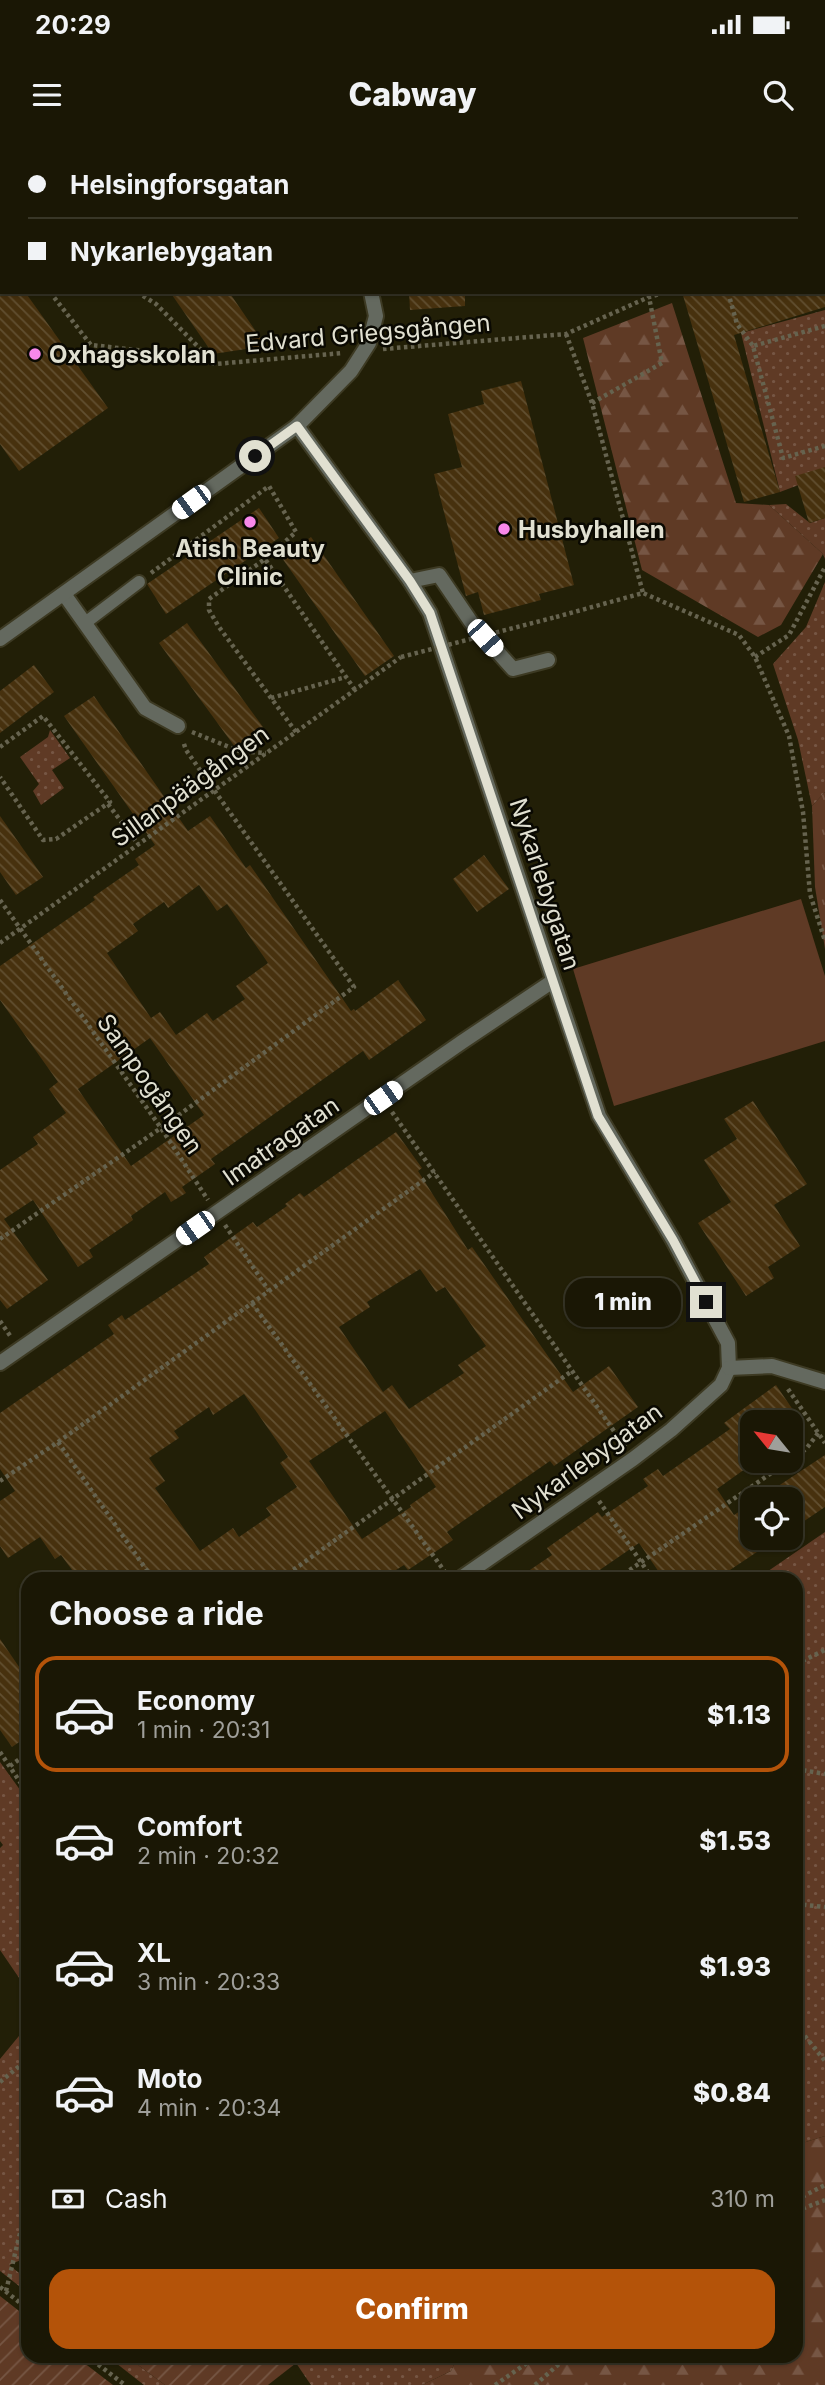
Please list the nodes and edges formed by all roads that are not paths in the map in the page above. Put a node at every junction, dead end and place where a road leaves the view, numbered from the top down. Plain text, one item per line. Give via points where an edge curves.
1 (371, 294) edge
2 (297, 426) junction
3 (410, 581) junction
4 (139, 582) road end
5 (64, 594) junction
6 (85, 623) junction
7 (0, 639) edge
8 (548, 660) dead end
9 (178, 726) road end
10 (553, 981) junction
11 (0, 1363) edge
12 (729, 1368) junction
13 (825, 1382) edge
14 (470, 1572) edge

1 - 2 street via 376,316 369,343 351,371
2 - 3 street, Nykarlebygatan
2 - 5 street
3 - 8 street via 439,575 471,622 513,669
3 - 10 street, Nykarlebygatan via 430,613
4 - 6 lane
5 - 6 street
5 - 7 street
6 - 9 street via 145,708
10 - 11 street, Imatragatan
10 - 12 street, Nykarlebygatan via 598,1116 728,1343
12 - 13 street via 772,1366
12 - 14 street, Nykarlebygatan via 721,1385 671,1430

